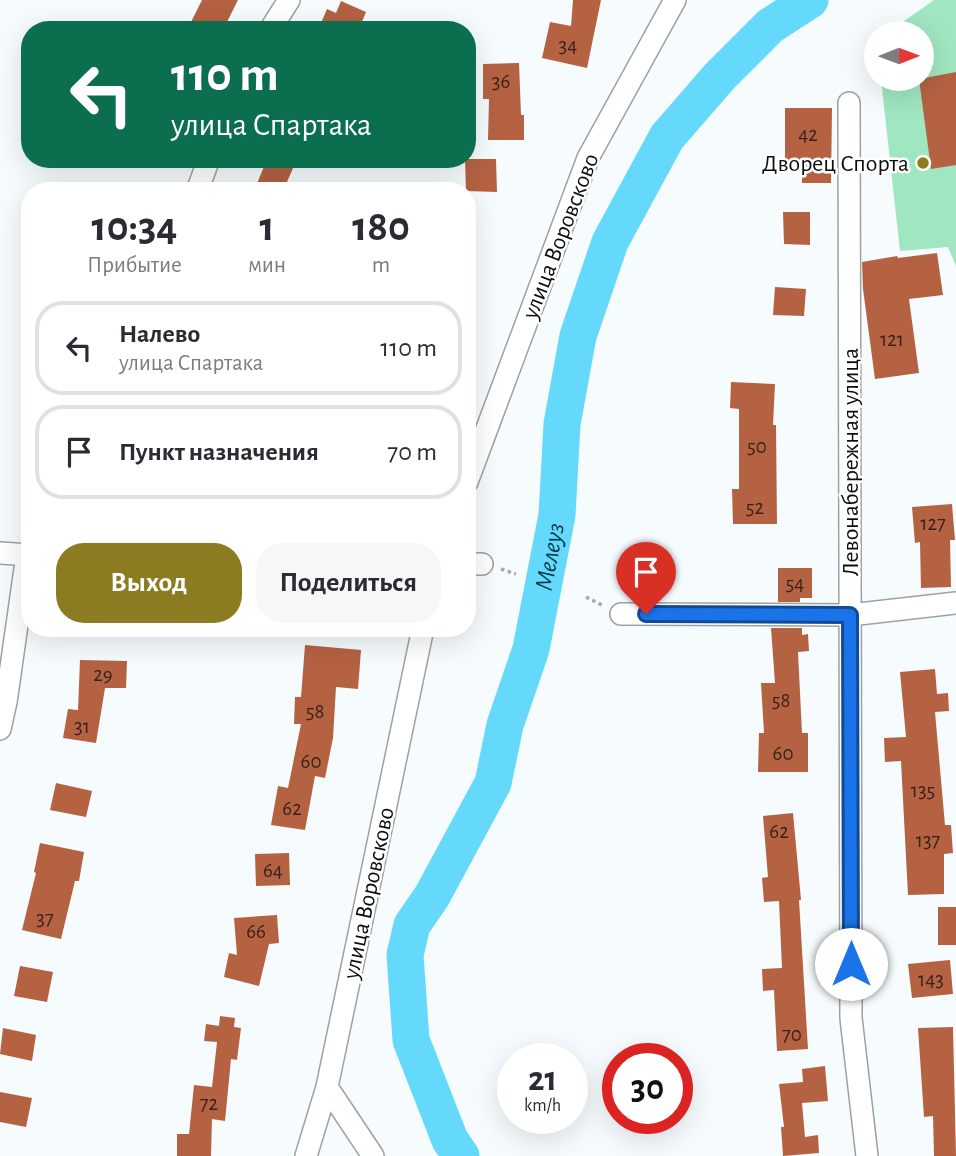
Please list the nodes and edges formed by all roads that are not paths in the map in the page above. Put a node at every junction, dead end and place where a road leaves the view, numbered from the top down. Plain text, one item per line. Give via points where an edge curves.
1 (289, 0) edge
2 (675, 0) edge
3 (276, 21) edge
4 (849, 103) dead end
5 (476, 458) edge
6 (0, 553) edge
7 (21, 554) edge
8 (21, 602) edge
9 (956, 603) edge
10 (621, 614) dead end
11 (850, 615) junction
12 (421, 637) edge
13 (0, 729) edge
14 (327, 1087) junction
15 (306, 1156) edge
16 (373, 1156) edge
17 (867, 1156) edge

1 - 3 street
2 - 5 street, улица Воровсково via 588,158
4 - 11 street, Левонабережная улица
6 - 7 street
8 - 13 street
9 - 11 street
10 - 11 street
11 - 17 street, Левонабережная улица via 851,1018
12 - 14 street, улица Воровсково
14 - 15 street, улица Воровсково
14 - 16 street

